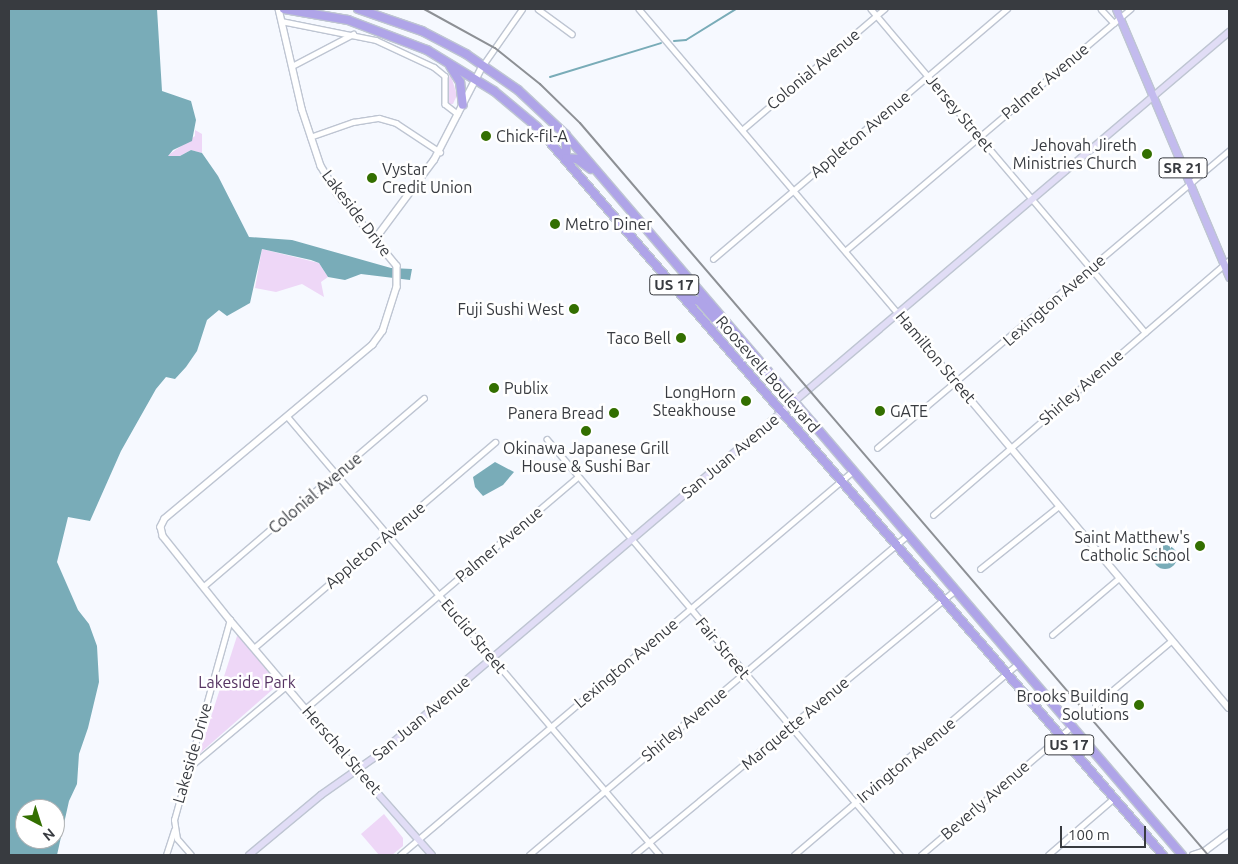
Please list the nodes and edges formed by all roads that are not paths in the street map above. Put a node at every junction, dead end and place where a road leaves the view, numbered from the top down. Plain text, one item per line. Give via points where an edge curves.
1 (279, 9) edge
2 (284, 9) edge
3 (358, 9) edge
4 (522, 9) edge
5 (538, 9) edge
6 (639, 9) edge
7 (871, 9) edge
8 (884, 9) edge
9 (1006, 9) edge
10 (1101, 9) edge
11 (1116, 9) edge
12 (1130, 9) edge
13 (876, 15) junction
14 (1117, 20) junction
15 (281, 21) junction
16 (1229, 32) edge
17 (353, 34) junction
18 (572, 34) dead end
19 (441, 58) junction
20 (484, 65) junction
21 (292, 66) junction
22 (928, 76) junction
23 (476, 79) junction
24 (1154, 96) junction
25 (463, 105) junction
26 (458, 114) junction
27 (742, 130) junction
28 (565, 134) junction
29 (980, 136) junction
30 (310, 137) junction
31 (1229, 151) edge
32 (440, 152) junction
33 (566, 158) junction
34 (599, 174) junction
35 (1190, 184) junction
36 (794, 190) junction
37 (1033, 198) junction
38 (376, 238) junction
39 (845, 251) junction
40 (713, 259) dead end
41 (1227, 262) edge
42 (1092, 268) junction
43 (1229, 277) edge
44 (686, 298) junction
45 (898, 313) junction
46 (1145, 332) junction
47 (738, 336) junction
48 (956, 382) junction
49 (424, 398) dead end
50 (794, 402) junction
51 (782, 411) junction
52 (287, 416) junction
53 (547, 439) dead end
54 (495, 442) dead end
55 (1012, 447) junction
56 (877, 448) dead end
57 (853, 470) junction
58 (337, 474) junction
59 (578, 477) junction
60 (842, 480) junction
61 (1059, 506) junction
62 (933, 515) dead end
63 (161, 527) joint
64 (908, 534) junction
65 (388, 535) junction
66 (631, 540) junction
67 (896, 544) junction
68 (980, 569) dead end
69 (1119, 578) junction
70 (204, 586) junction
71 (956, 590) junction
72 (439, 595) junction
73 (944, 600) junction
74 (690, 609) junction
75 (230, 620) junction
76 (1052, 635) dead end
77 (1171, 640) junction
78 (254, 648) junction
79 (492, 658) junction
80 (1018, 664) junction
81 (744, 673) junction
82 (1007, 674) junction
83 (286, 686) junction
84 (1095, 705) dead end
85 (1229, 708) edge
86 (305, 709) junction
87 (790, 726) junction
88 (1072, 726) junction
89 (551, 727) junction
90 (1061, 736) junction
91 (191, 765) junction
92 (357, 770) junction
93 (605, 791) junction
94 (1114, 798) junction
95 (856, 803) junction
96 (174, 830) junction
97 (1229, 833) edge
98 (419, 840) junction
99 (649, 843) junction
100 (1204, 853) edge
101 (166, 855) edge
102 (191, 855) edge
103 (249, 855) edge
104 (400, 855) edge
105 (432, 855) edge
106 (529, 855) edge
107 (634, 855) edge
108 (660, 855) edge
109 (794, 855) edge
110 (900, 855) edge
111 (921, 855) edge
112 (1048, 855) edge
113 (1163, 855) edge
114 (1182, 855) edge
115 (1193, 855) edge

1 - 15 street, Lakeside Drive
2 - 19 highway, Roosevelt Boulevard / US 17 via 375,28
3 - 20 highway, Roosevelt Boulevard / US 17 via 422,31
4 - 20 street
5 - 18 street
6 - 27 street, Hamilton Street
7 - 13 street, Jersey Street
8 - 13 street, Colonial Avenue
9 - 22 street, Appleton Avenue
10 - 14 street
11 - 14 main road, SR 21
12 - 14 street, Palmer Avenue
13 - 22 street, Jersey Street
13 - 27 street, Colonial Avenue
14 - 24 main road, SR 21
14 - 29 street, Palmer Avenue
15 - 17 street
15 - 21 street, Lakeside Drive
16 - 24 main road, San Juan Avenue
17 - 21 street
17 - 26 street via 388,45 442,73 446,82 445,104
19 - 23 highway, Roosevelt Boulevard / US 17
19 - 25 highway via 458,75
20 - 23 street
20 - 28 highway, Roosevelt Boulevard / US 17 via 518,90
21 - 30 street, Lakeside Drive
22 - 29 street, Jersey Street
22 - 36 street, Appleton Avenue
23 - 25 street
23 - 33 highway, Roosevelt Boulevard / US 17 via 523,114
24 - 35 main road, SR 21
24 - 37 main road, San Juan Avenue
25 - 26 street
26 - 32 street
27 - 36 street, Hamilton Street
28 - 33 highway
28 - 34 highway, Roosevelt Boulevard / US 17
29 - 37 street, Jersey Street
29 - 39 street, Palmer Avenue
30 - 32 street via 353,122 379,118 396,123
30 - 38 street, Lakeside Drive via 328,180
31 - 35 street, Lexington Avenue
32 - 38 street
33 - 34 highway via 577,159
33 - 44 highway, Roosevelt Boulevard / US 17
34 - 47 highway, Roosevelt Boulevard / US 17
35 - 41 main road, SR 21
35 - 42 street, Lexington Avenue
36 - 39 street, Hamilton Street
36 - 40 street, Appleton Avenue
37 - 42 street, Jersey Street
37 - 45 main road, San Juan Avenue
38 - 52 street, Lakeside Drive via 398,269 398,280 378,339
39 - 45 street, Hamilton Street
41 - 43 main road, SR 21
41 - 46 street, Shirley Avenue
42 - 46 street, Jersey Street
42 - 48 street, Lexington Avenue
44 - 47 highway via 699,301 722,327
44 - 51 highway, Roosevelt Boulevard / US 17
45 - 48 street, Hamilton Street
45 - 50 main road, San Juan Avenue
46 - 55 street, Shirley Avenue
47 - 50 highway, Roosevelt Boulevard / US 17
48 - 55 street, Hamilton Street
48 - 56 street, Lexington Avenue
49 - 58 street, Colonial Avenue
50 - 51 main road, San Juan Avenue
50 - 57 highway, Roosevelt Boulevard / US 17
51 - 60 highway, Roosevelt Boulevard / US 17
51 - 66 main road, San Juan Avenue
52 - 58 street, Euclid Street
52 - 63 street, Lakeside Drive via 164,519
53 - 59 street, Fair Street
54 - 65 street, Appleton Avenue
55 - 61 street, Hamilton Street
55 - 62 street, Shirley Avenue
57 - 60 street, Lexington Avenue
57 - 64 highway, Roosevelt Boulevard / US 17
58 - 65 street, Euclid Street
58 - 70 street, Colonial Avenue
59 - 66 street, Fair Street
59 - 72 street, Palmer Avenue
60 - 67 highway, Roosevelt Boulevard / US 17
60 - 74 street, Lexington Avenue
61 - 68 street
61 - 69 street, Hamilton Street
63 - 70 street, Herschel Street via 164,536
64 - 67 street, Shirley Avenue
64 - 71 highway, Roosevelt Boulevard / US 17
65 - 72 street, Euclid Street
65 - 78 street, Appleton Avenue
66 - 74 street, Fair Street
66 - 79 main road, San Juan Avenue
67 - 73 highway, Roosevelt Boulevard / US 17
67 - 81 street, Shirley Avenue
69 - 76 street
69 - 77 street, Hamilton Street
70 - 75 street, Herschel Street
71 - 73 street, Marquette Avenue
71 - 80 highway, Roosevelt Boulevard / US 17
72 - 79 street, Euclid Street
72 - 86 street, Palmer Avenue
73 - 82 highway, Roosevelt Boulevard / US 17
73 - 87 street, Marquette Avenue
74 - 81 street, Fair Street
74 - 89 street, Lexington Avenue
75 - 78 street, Herschel Street
75 - 91 street, Lakeside Drive
77 - 84 street
77 - 85 street, Hamilton Street
78 - 83 street, Herschel Street
79 - 89 street, Euclid Street
79 - 92 main road, San Juan Avenue
80 - 82 street, Irvington Avenue
80 - 88 highway, Roosevelt Boulevard / US 17
81 - 87 street, Fair Street
81 - 93 street, Shirley Avenue
82 - 90 highway, Roosevelt Boulevard / US 17
82 - 95 street, Irvington Avenue
83 - 86 street, Herschel Street
83 - 91 street
86 - 92 street, Herschel Street
87 - 95 street, Fair Street
87 - 99 street, Marquette Avenue
88 - 90 street, Beverly Avenue
88 - 114 highway, Roosevelt Boulevard / US 17
89 - 93 street, Euclid Street
89 - 98 street, Lexington Avenue
90 - 94 highway, Roosevelt Boulevard / US 17
90 - 111 street, Beverly Avenue
91 - 96 street, Lakeside Drive via 174,820
92 - 98 main road, Herschel Street
92 - 103 main road, San Juan Avenue via 321,795
93 - 99 street, Euclid Street
93 - 106 street, Shirley Avenue
94 - 112 street
94 - 113 highway, Roosevelt Boulevard / US 17
95 - 109 street, Irvington Avenue
95 - 110 street, Fair Street
96 - 101 street, Lakeside Drive
96 - 102 street
97 - 100 street
98 - 104 street, Lexington Avenue
98 - 105 main road, Herschel Street
99 - 107 street, Marquette Avenue
99 - 108 street, Euclid Street
100 - 115 street

